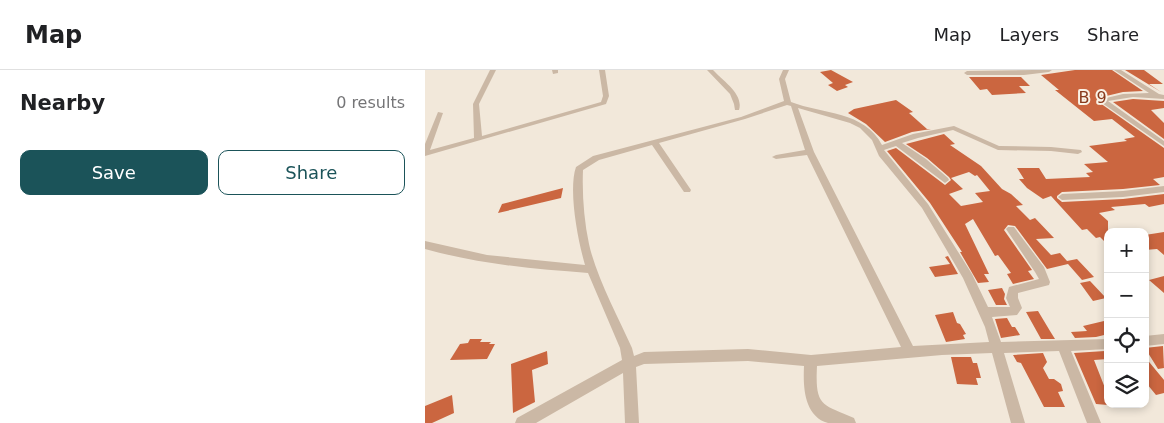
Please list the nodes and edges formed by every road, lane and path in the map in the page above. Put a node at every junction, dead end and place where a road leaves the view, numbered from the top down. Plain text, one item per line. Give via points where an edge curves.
1 (494, 70) edge
2 (602, 70) edge
3 (709, 70) edge
4 (786, 70) edge
5 (1049, 70) edge
6 (1117, 70) edge
7 (967, 73) dead end
8 (1160, 96) edge
9 (791, 104) junction
10 (737, 109) dead end
11 (441, 112) dead end
12 (478, 139) junction
13 (654, 142) junction
14 (897, 143) junction
15 (1164, 144) edge
16 (879, 149) junction
17 (811, 152) junction
18 (1078, 152) dead end
19 (425, 154) edge
20 (776, 157) dead end
21 (945, 180) dead end
22 (1164, 189) edge
23 (687, 190) dead end
24 (1062, 197) dead end
25 (1011, 229) dead end
26 (425, 245) edge
27 (592, 269) junction
28 (984, 312) junction
29 (1164, 338) edge
30 (1149, 340) edge
31 (1104, 344) edge
32 (1063, 346) junction
33 (997, 348) junction
34 (910, 353) junction
35 (811, 361) junction
36 (629, 362) junction
37 (522, 423) edge
38 (632, 423) edge
39 (849, 423) edge
40 (1018, 423) edge
41 (1094, 423) edge

1 - 12 street via 477,104
2 - 12 street via 604,103
3 - 10 street via 731,92
4 - 9 street via 782,79
5 - 7 street
6 - 8 street
8 - 15 street via 1106,97 1104,101
9 - 13 street
9 - 16 street via 857,122 875,140
9 - 17 street
11 - 19 street
12 - 19 street
13 - 23 street
13 - 27 street via 596,158 579,169 581,222
14 - 16 street
14 - 18 street via 954,128 998,148
14 - 21 street
16 - 28 street via 925,206 968,277
17 - 20 street
17 - 34 street
22 - 24 street
25 - 28 street via 1045,282 1013,290 1016,308 1013,312
26 - 27 street via 465,256
27 - 36 street via 623,338
28 - 33 street
29 - 30 street
31 - 32 street
32 - 33 street
32 - 41 street
33 - 34 street
33 - 40 street
34 - 35 street
35 - 36 street via 712,355 644,358
35 - 39 street via 810,393 817,408 833,419
36 - 37 street
36 - 38 street

